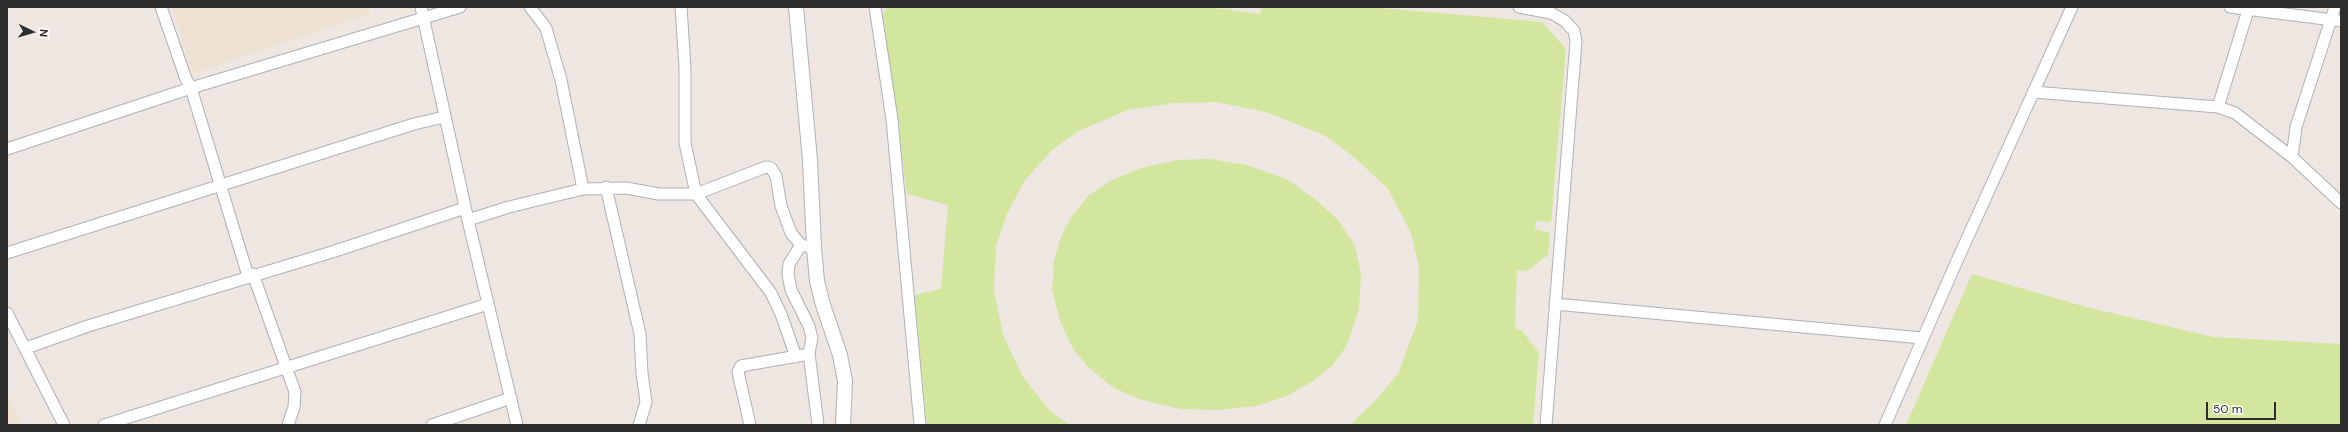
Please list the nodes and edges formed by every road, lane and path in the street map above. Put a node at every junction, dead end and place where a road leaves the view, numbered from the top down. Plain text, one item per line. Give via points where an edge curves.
1 (161, 7) edge
2 (460, 7) edge
3 (530, 7) edge
4 (681, 7) edge
5 (796, 7) edge
6 (875, 7) edge
7 (1519, 7) edge
8 (2072, 7) edge
9 (2230, 7) edge
10 (2335, 7) edge
11 (2248, 9) edge
12 (422, 12) edge
13 (2336, 20) edge
14 (191, 88) junction
15 (2033, 92) junction
16 (2218, 107) junction
17 (444, 117) junction
18 (7, 148) edge
19 (2292, 157) junction
20 (222, 186) junction
21 (606, 187) junction
22 (583, 189) junction
23 (696, 194) junction
24 (2341, 203) edge
25 (465, 208) junction
26 (468, 220) junction
27 (807, 246) junction
28 (7, 253) edge
29 (251, 275) junction
30 (488, 304) junction
31 (1555, 304) junction
32 (7, 313) edge
33 (1922, 338) junction
34 (26, 348) junction
35 (809, 354) junction
36 (796, 357) junction
37 (287, 368) junction
38 (512, 398) junction
39 (64, 425) edge
40 (104, 425) edge
41 (288, 425) edge
42 (432, 425) edge
43 (517, 425) edge
44 (639, 425) edge
45 (750, 425) edge
46 (818, 425) edge
47 (843, 425) edge
48 (920, 425) edge
49 (1546, 425) edge
50 (1885, 425) edge

1 - 14 street via 183,73
2 - 12 street
3 - 22 street via 546,28 562,80
4 - 23 street via 685,68 685,143
5 - 27 street via 810,160
6 - 48 street via 892,118
7 - 31 street via 1551,13 1565,21 1574,31 1576,42
8 - 15 street
9 - 11 street
10 - 13 street
11 - 13 street
11 - 16 street
12 - 14 street
12 - 17 street
13 - 19 street via 2296,127
14 - 18 street
14 - 20 street
15 - 16 street
15 - 33 street
16 - 19 street via 2235,113
17 - 20 street via 414,124
17 - 25 street
19 - 24 street
20 - 28 street
20 - 29 street
21 - 22 street
21 - 23 street via 672,195
21 - 44 street via 640,334 646,402
22 - 26 street
23 - 27 street via 758,170 770,168 776,176 784,217 791,232
23 - 36 street via 771,293
25 - 26 street
25 - 29 street via 332,252
26 - 30 street
27 - 35 street via 789,264 788,274 791,290 809,326 812,338
27 - 47 street via 840,355 845,381
29 - 34 street
29 - 37 street
30 - 37 street
30 - 38 street
31 - 33 street
31 - 49 street
32 - 34 street
33 - 50 street
34 - 39 street
35 - 36 street
35 - 46 street
36 - 45 street via 741,366 738,372
37 - 40 street
37 - 41 street via 295,392
38 - 42 street
38 - 43 street

